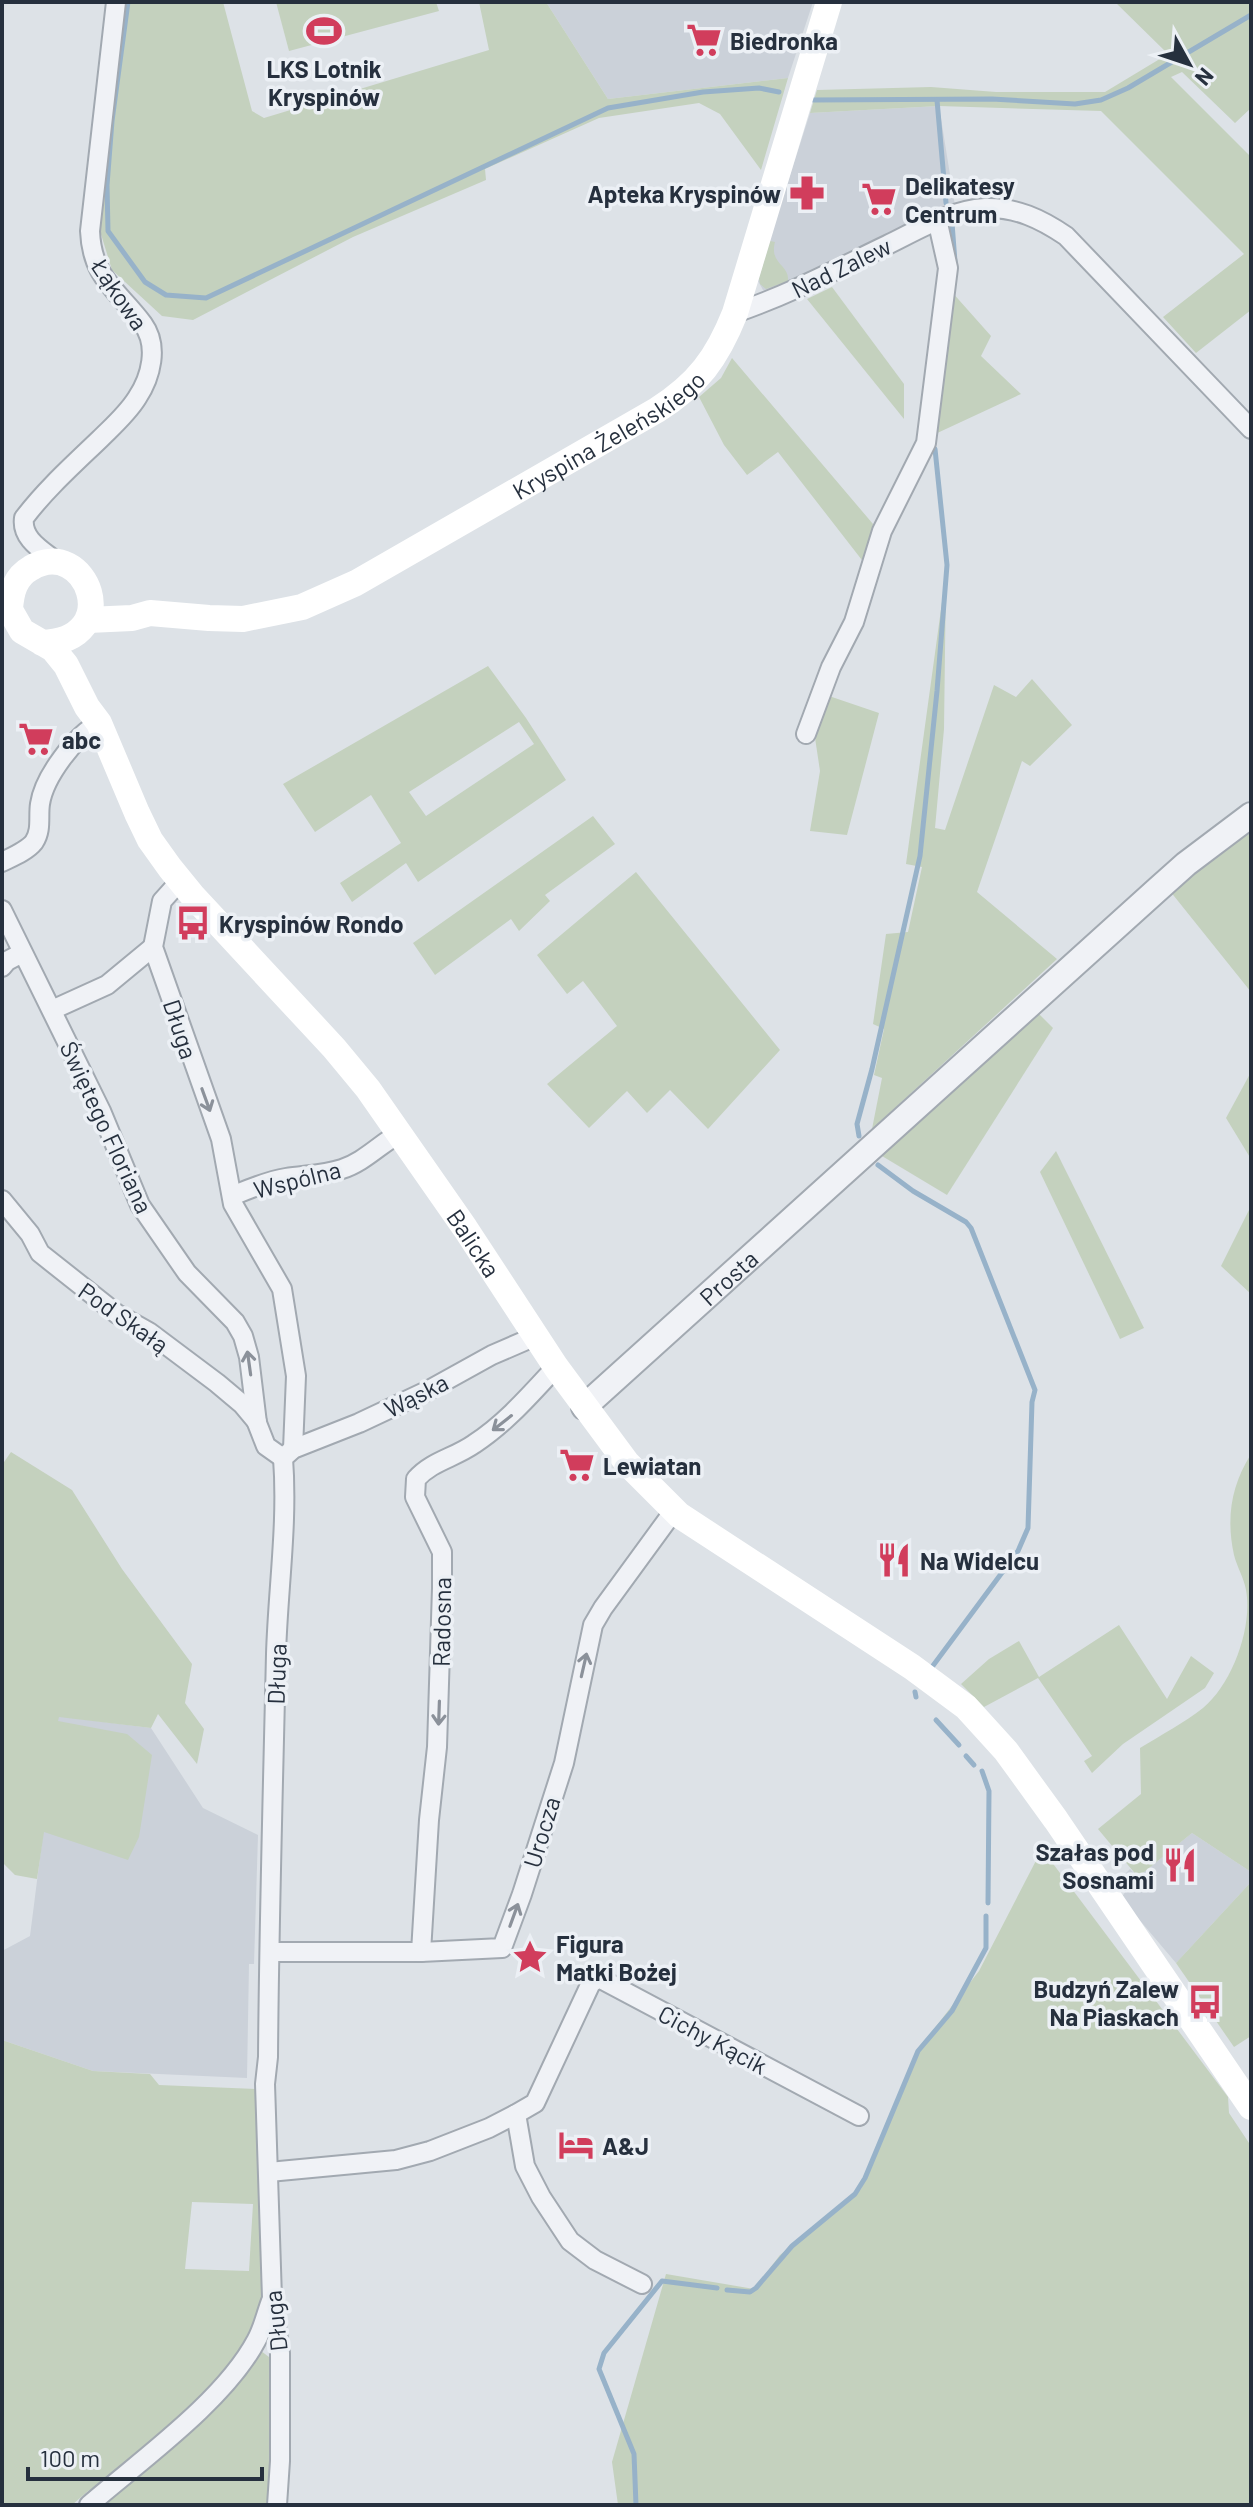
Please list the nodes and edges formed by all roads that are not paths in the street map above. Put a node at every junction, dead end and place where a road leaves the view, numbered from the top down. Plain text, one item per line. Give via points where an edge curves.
1 (116, 2) edge
2 (829, 2) edge
3 (941, 218) junction
4 (735, 313) junction
5 (1251, 429) edge
6 (27, 538) junction
7 (57, 562) junction
8 (11, 591) edge
9 (85, 616) junction
10 (42, 643) junction
11 (99, 723) junction
12 (806, 734) dead end
13 (1251, 815) edge
14 (2, 862) edge
15 (180, 881) junction
16 (2, 910) edge
17 (153, 947) junction
18 (22, 953) junction
19 (2, 967) edge
20 (52, 1010) junction
21 (400, 1133) junction
22 (232, 1196) junction
23 (2, 1200) edge
24 (536, 1336) junction
25 (556, 1367) junction
26 (584, 1407) junction
27 (257, 1423) junction
28 (288, 1454) junction
29 (679, 1515) junction
30 (270, 1952) junction
31 (421, 1952) junction
32 (1251, 2107) edge
33 (516, 2114) junction
34 (859, 2116) dead end
35 (269, 2172) junction
36 (642, 2284) dead end
37 (272, 2298) junction
38 (256, 2341) junction
39 (280, 2353) junction
40 (89, 2505) edge
41 (277, 2505) edge

1 - 6 street, Łąkowa via 91,249 105,280 145,326 152,342 150,369 129,410 24,518
2 - 4 main road, Kryspina Żeleńskiego
3 - 4 street, Nad Zalew
3 - 5 street, Nad Zalew via 985,208 1040,218 1066,236
3 - 12 street via 948,268 926,443 882,531 854,622
4 - 9 main road, Kryspina Żeleńskiego via 709,365 675,399 342,590 302,607 243,619 150,613 132,618
6 - 7 street
6 - 8 street, Łąkowa
7 - 8 main road via 38,564
7 - 9 main road via 86,582
8 - 10 main road via 22,631
9 - 10 main road via 67,639
9 - 11 main road, Balicka
10 - 11 main road, Balicka via 60,655
11 - 14 street via 47,781 33,844
11 - 15 main road, Balicka via 150,840
13 - 26 street, Prosta via 1186,864
15 - 17 street via 162,901
15 - 21 main road, Balicka via 334,1048
16 - 18 street, Świętego Floriana
17 - 20 street via 107,985
17 -> 22 street, Długa via 221,1139
18 - 19 street
18 - 20 street, Świętego Floriana
27 -> 20 street, Świętego Floriana via 243,1336 187,1273 140,1205
21 - 22 street, Wspólna via 343,1169 264,1183
21 - 24 main road, Balicka
22 - 28 street, Długa via 285,1300 296,1376
23 - 27 street, Pod Skałą via 48,1260 217,1383
24 - 25 main road, Balicka
24 - 28 street, Wąska
25 - 26 main road, Balicka
25 -> 31 street, Radosna via 515,1413 471,1446 426,1467 416,1479 415,1497 442,1552 437,1747
26 - 29 main road, Balicka via 627,1463
27 - 28 street, Świętego Floriana via 266,1446
28 - 30 street, Długa
31 -> 29 street, Urocza via 502,1948 564,1763 593,1625 668,1519
29 - 32 main road, Balicka via 966,1707 1006,1751
30 - 31 street, Urocza
30 - 35 street, Długa via 265,2084
33 - 34 street, Cichy Kącik via 535,2103 591,1983 599,1978
33 - 35 street, Cichy Kącik via 396,2160
33 - 36 street via 525,2166 570,2241
35 - 37 street, Długa
37 - 38 street
37 - 39 street, Długa
38 - 39 street
38 - 40 street via 203,2407
39 - 41 street, Długa

